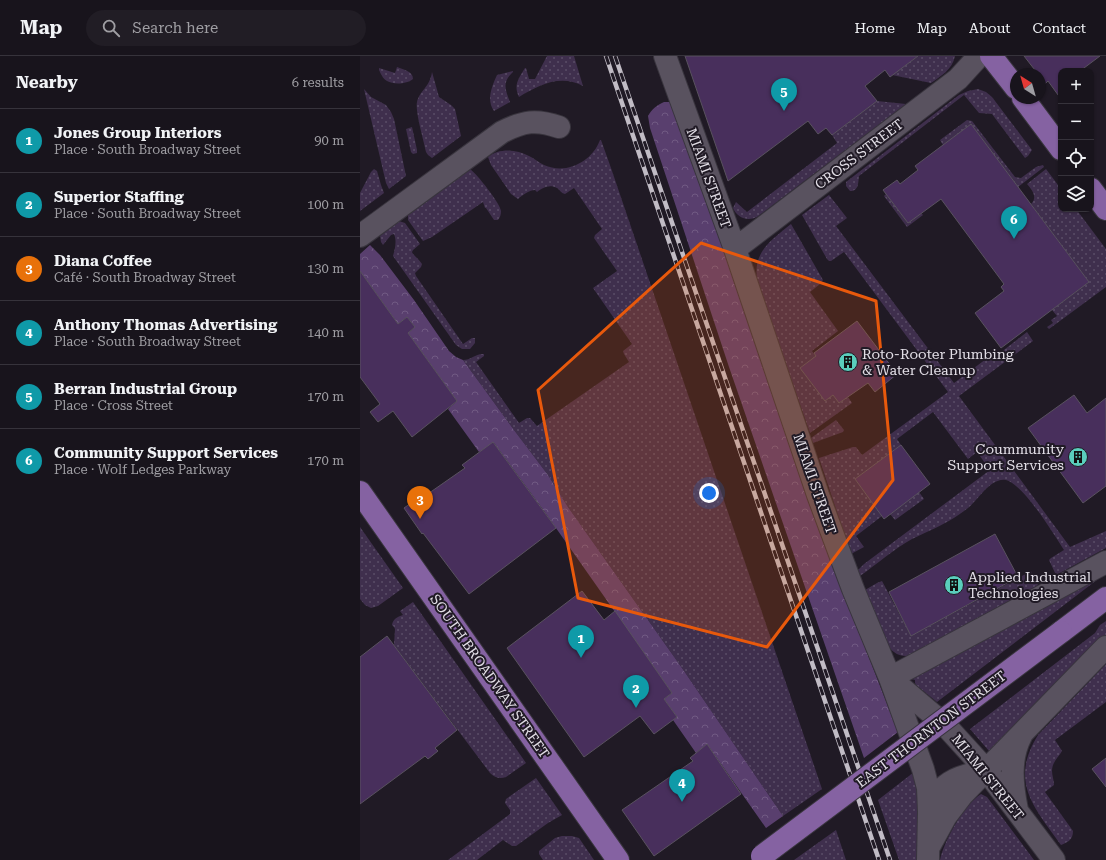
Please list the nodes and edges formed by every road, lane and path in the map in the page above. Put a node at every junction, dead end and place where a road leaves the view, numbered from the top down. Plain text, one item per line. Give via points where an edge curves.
1 (665, 56) edge
2 (979, 56) edge
3 (992, 56) edge
4 (1010, 80) edge
5 (1028, 104) edge
6 (559, 127) dead end
7 (1058, 145) edge
8 (360, 236) edge
9 (735, 249) junction
10 (360, 492) edge
11 (1106, 562) edge
12 (1106, 598) edge
13 (1106, 647) edge
14 (890, 678) junction
15 (1025, 730) junction
16 (986, 770) junction
17 (1017, 811) junction
18 (929, 812) junction
19 (928, 854) edge
20 (759, 858) edge
21 (618, 860) edge
22 (1054, 860) edge

1 - 9 street, MIAMI STREET
2 - 9 street, CROSS STREET via 958,79
3 - 4 main road
5 - 7 main road
6 - 8 street via 548,123 530,122 520,123 502,132
9 - 14 street, MIAMI STREET via 818,495
10 - 21 main road, SOUTH BROADWAY STREET
11 - 14 street
12 - 20 main road, EAST THORNTON STREET, bridge
13 - 15 street
14 - 16 street, MIAMI STREET via 945,725
14 - 18 street via 923,769 928,788
15 - 16 street
15 - 17 street via 1017,744 1012,770
16 - 17 street, MIAMI STREET
16 - 18 street via 955,778 944,786
16 - 19 street via 946,816
17 - 22 street, MIAMI STREET
18 - 19 street

